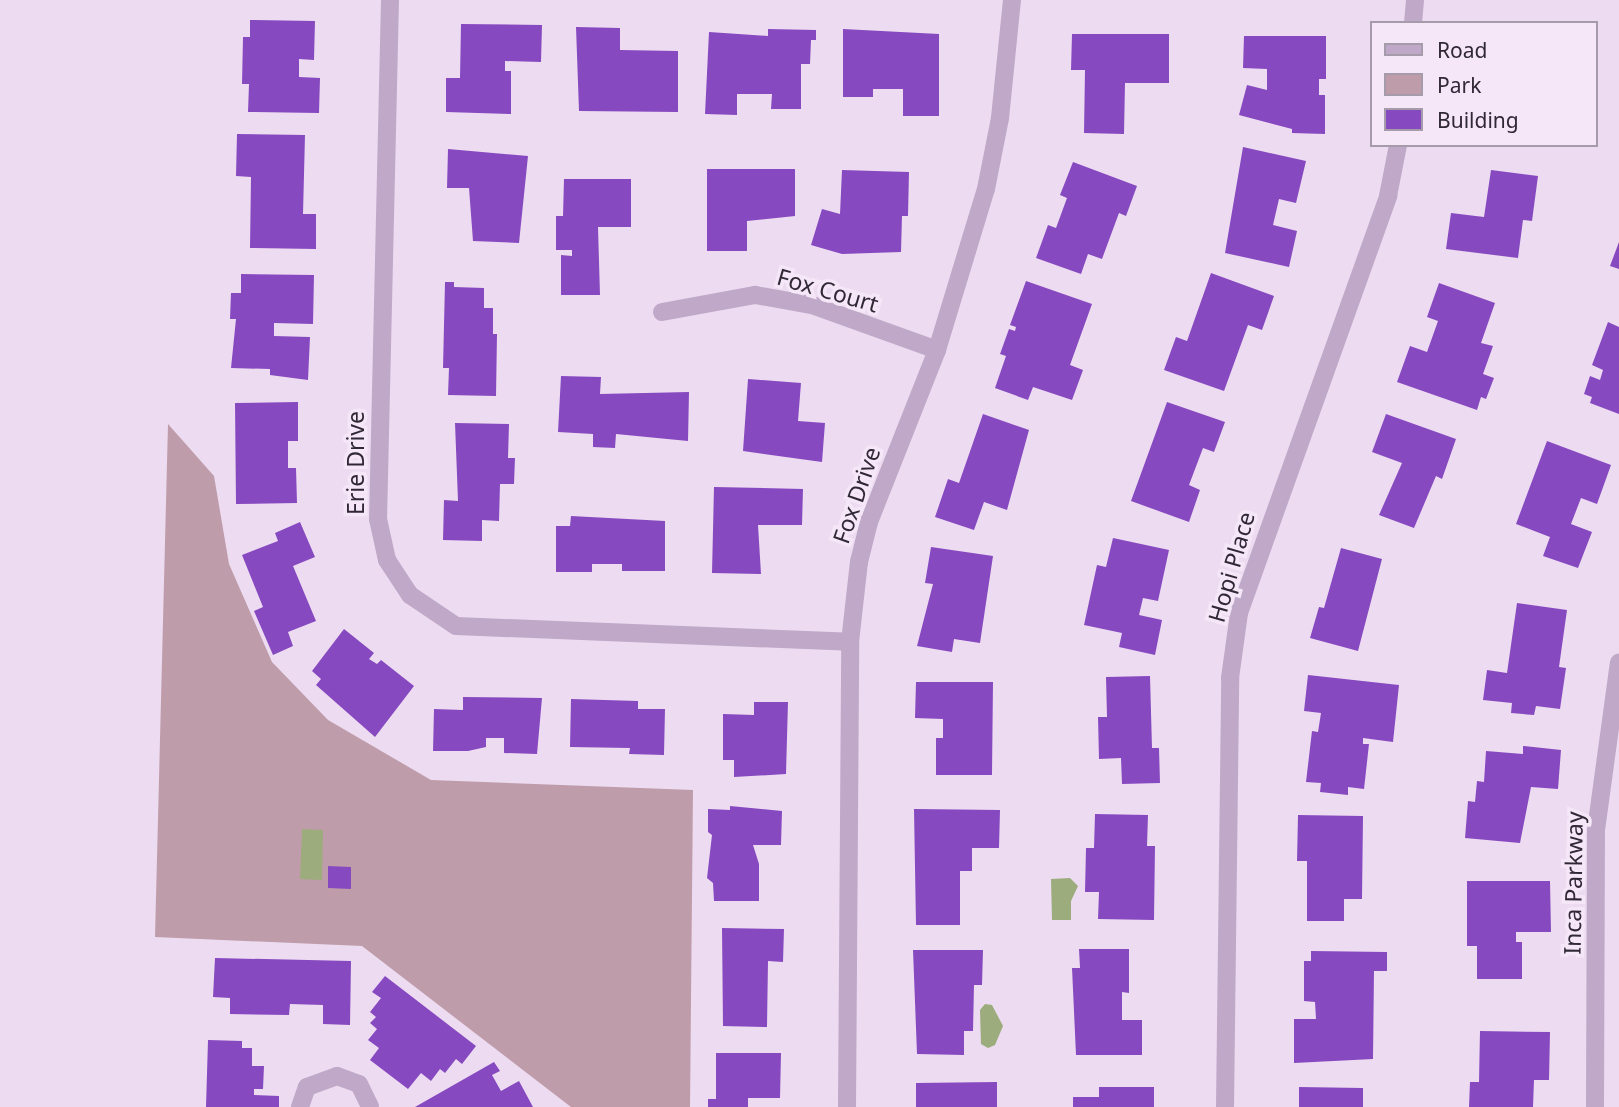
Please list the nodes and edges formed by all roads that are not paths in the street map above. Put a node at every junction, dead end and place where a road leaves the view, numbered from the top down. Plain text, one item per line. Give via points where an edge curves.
1 (390, 0) edge
2 (1012, 0) edge
3 (1415, 0) edge
4 (1413, 21) edge
5 (1398, 147) edge
6 (663, 312) dead end
7 (937, 350) junction
8 (850, 642) junction
9 (1619, 663) edge
10 (300, 1107) edge
11 (370, 1107) edge
12 (847, 1107) edge
13 (1225, 1107) edge
14 (1595, 1107) edge

1 - 8 street, Erie Drive via 378,519 387,560 410,595 456,626
2 - 7 street, Fox Drive via 1000,118 986,189
3 - 4 street
5 - 13 street, Hopi Place via 1388,196 1239,613 1230,678
6 - 7 street, Fox Court via 755,295 812,305
7 - 8 street, Fox Drive via 869,522 859,562
8 - 12 street, Fox Drive
9 - 14 street, Inca Parkway via 1596,830
10 - 11 street via 307,1087 337,1076 359,1084

